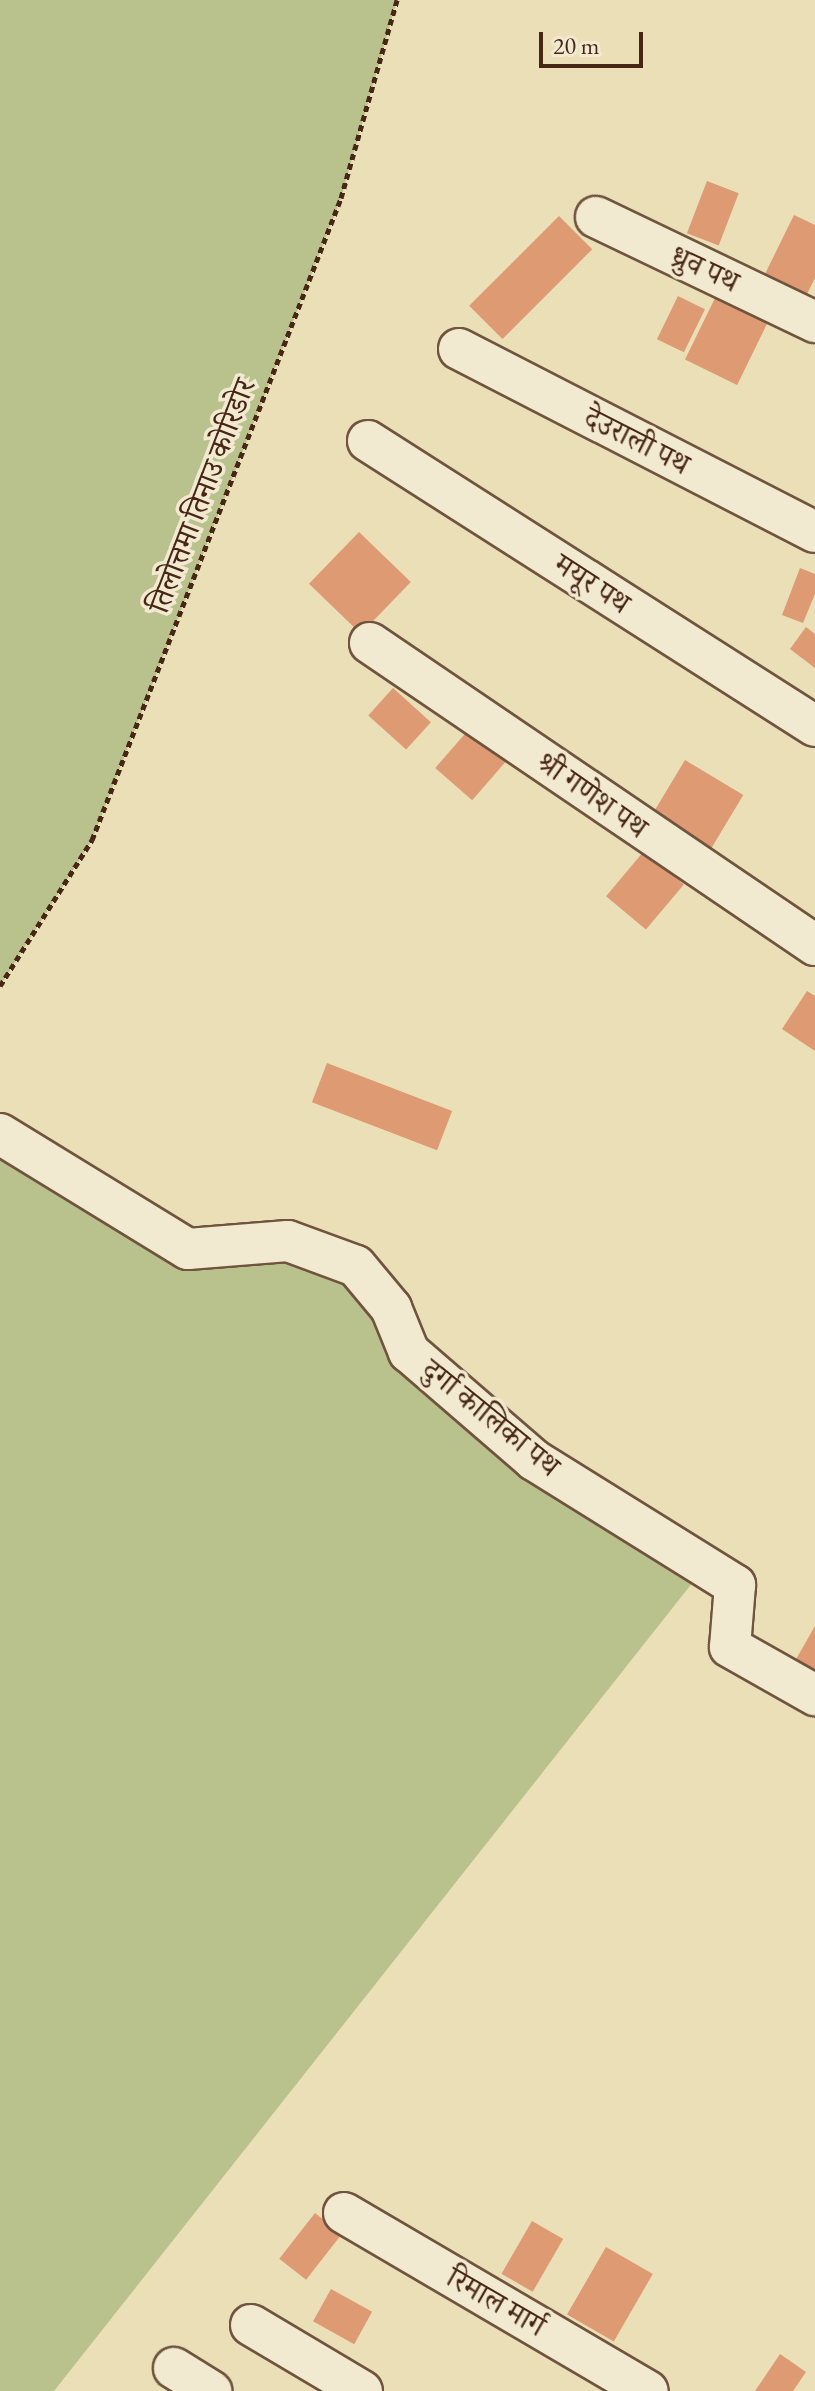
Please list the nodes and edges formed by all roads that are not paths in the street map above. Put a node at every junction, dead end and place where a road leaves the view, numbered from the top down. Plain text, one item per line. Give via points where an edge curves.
1 (596, 217) dead end
2 (815, 322) edge
3 (459, 349) dead end
4 (368, 441) dead end
5 (815, 532) edge
6 (370, 643) dead end
7 (815, 726) edge
8 (815, 945) edge
9 (0, 1134) edge
10 (815, 1695) edge
11 (344, 2213) dead end
12 (251, 2325) dead end
13 (174, 2368) dead end
14 (211, 2391) edge
15 (362, 2391) edge
16 (648, 2391) edge

1 - 2 street, ध्रुव पथ
3 - 5 street, देउराली पथ
4 - 7 street, मयूर पथ
6 - 8 street, श्री गणेश पथ
9 - 10 street, दुर्गा कालिका पथ via 188,1249 288,1241 356,1266 391,1308 409,1352 534,1460 735,1585 730,1647
11 - 16 street, रिमाल मार्ग
12 - 15 street
13 - 14 street

